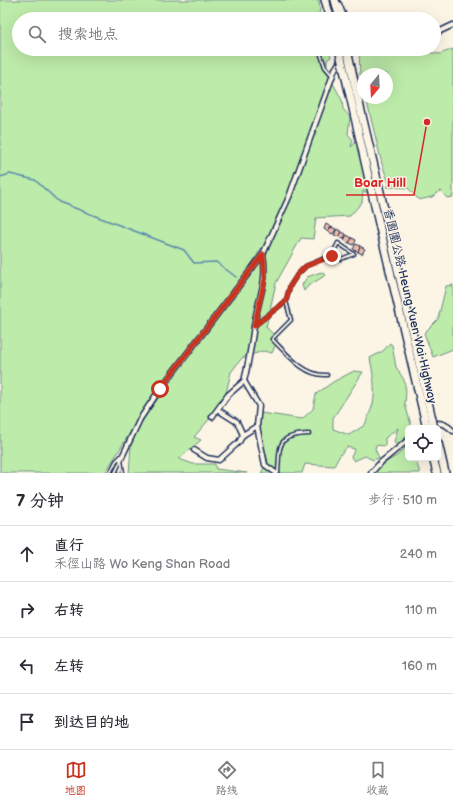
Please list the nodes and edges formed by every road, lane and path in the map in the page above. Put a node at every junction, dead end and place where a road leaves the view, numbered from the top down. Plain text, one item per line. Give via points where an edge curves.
1 (325, 0) edge
2 (336, 0) edge
3 (329, 12) edge
4 (339, 12) edge
5 (342, 12) edge
6 (453, 25) edge
7 (441, 31) edge
8 (321, 56) edge
9 (341, 56) edge
10 (343, 56) edge
11 (348, 56) edge
12 (333, 76) junction
13 (353, 91) junction
14 (384, 227) junction
15 (263, 254) junction
16 (332, 255) junction
17 (286, 301) junction
18 (254, 326) junction
19 (328, 376) dead end
20 (244, 381) junction
21 (218, 410) junction
22 (212, 417) dead end
23 (426, 425) edge
24 (430, 425) edge
25 (433, 425) edge
26 (257, 426) junction
27 (453, 431) edge
28 (309, 434) dead end
29 (243, 435) junction
30 (405, 442) edge
31 (194, 450) dead end
32 (123, 454) junction
33 (441, 456) edge
34 (121, 459) junction
35 (434, 461) edge
36 (121, 467) junction
37 (110, 473) edge
38 (115, 473) edge
39 (119, 473) edge
40 (123, 473) edge
41 (277, 473) edge
42 (371, 473) edge
43 (436, 473) edge
44 (445, 473) edge

1 - 3 highway
2 - 4 highway
2 - 5 street
6 - 7 street
8 - 12 lane via 325,67
9 - 13 highway, 香園圍公路 Heung Yuen Wai Highway, bridge
10 - 12 street
11 - 13 highway, 香園圍公路 Heung Yuen Wai Highway, bridge
12 - 15 street via 289,197
13 - 14 highway, 香園圍公路 Heung Yuen Wai Highway
14 - 23 highway, 香園圍公路 Heung Yuen Wai Highway, bridge
14 - 25 highway, 香園圍公路 Heung Yuen Wai Highway, bridge
15 - 18 street via 265,279
15 - 32 street via 160,389 140,419
16 - 16 lane via 341,259 354,254 338,243
16 - 17 lane via 306,266 290,286
17 - 18 lane
17 - 19 lane via 290,320 272,339 296,363 310,372
18 - 20 street via 251,356
20 - 21 street via 228,395
20 - 26 street via 259,406
21 - 22 street
21 - 29 street via 237,422
24 - 27 street via 436,422
26 - 29 street
26 - 41 street via 265,465
28 - 41 lane via 283,440
29 - 31 street via 219,460 207,458
30 - 42 street
32 - 34 street
32 - 37 lane via 116,460
33 - 44 highway
34 - 36 lane
34 - 38 lane
35 - 43 highway
36 - 39 lane
36 - 40 lane

